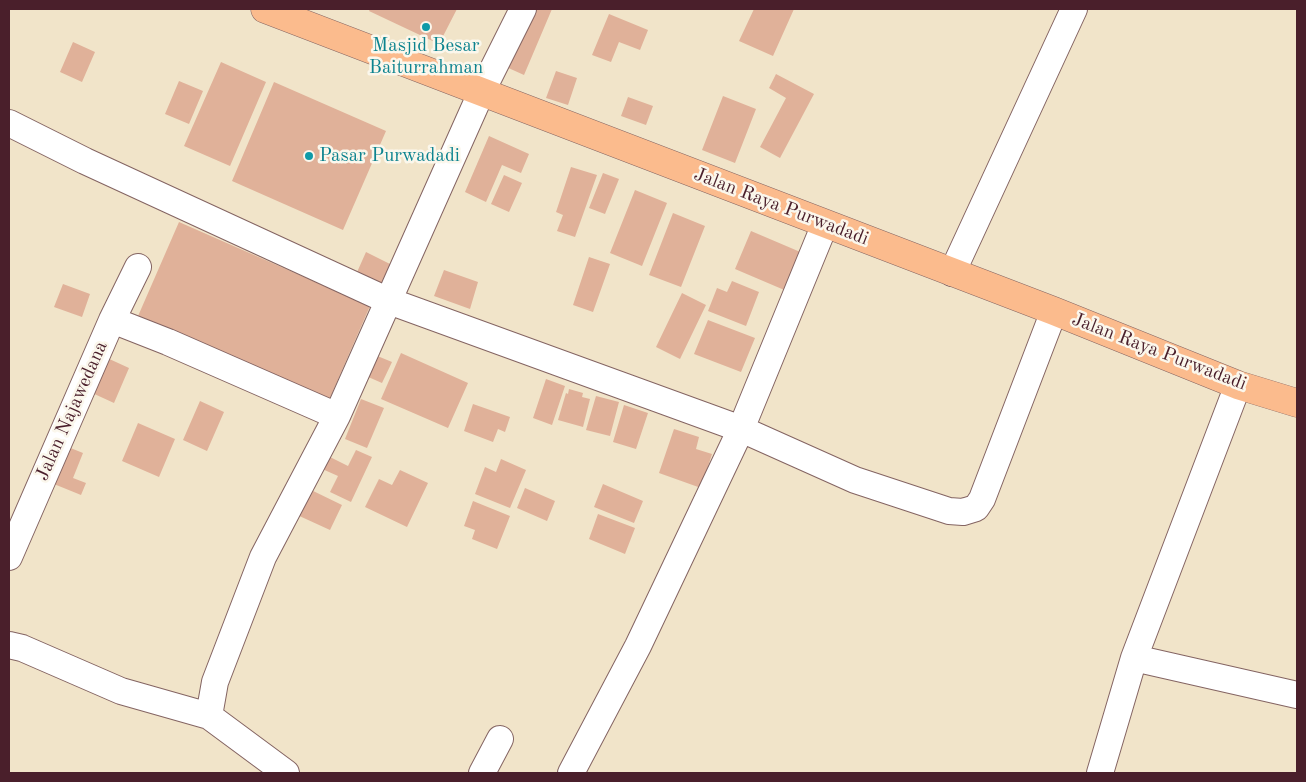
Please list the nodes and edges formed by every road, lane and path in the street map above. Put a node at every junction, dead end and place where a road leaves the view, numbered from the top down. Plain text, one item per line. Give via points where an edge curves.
1 (266, 9) edge
2 (523, 9) edge
3 (1074, 9) edge
4 (481, 92) junction
5 (9, 123) edge
6 (825, 224) junction
7 (138, 266) dead end
8 (952, 273) junction
9 (389, 301) junction
10 (1054, 311) junction
11 (112, 320) junction
12 (1238, 384) junction
13 (1297, 403) edge
14 (337, 416) junction
15 (741, 429) junction
16 (9, 557) edge
17 (9, 645) edge
18 (1134, 658) junction
19 (1297, 695) edge
20 (209, 716) junction
21 (500, 739) dead end
22 (286, 773) edge
23 (482, 773) edge
24 (571, 773) edge
25 (1100, 773) edge

1 - 4 main road, Jalan Raya Purwadadi
2 - 4 street
3 - 8 street
4 - 6 main road, Jalan Raya Purwadadi
4 - 9 street
5 - 9 street
6 - 8 main road, Jalan Raya Purwadadi
6 - 15 street
7 - 11 street, Jalan Najawedana
8 - 10 main road, Jalan Raya Purwadadi
9 - 14 street
9 - 15 street
10 - 12 main road, Jalan Raya Purwadadi
10 - 15 street via 976,508 963,512 948,510 856,480
11 - 14 street
11 - 16 street, Jalan Najawedana
12 - 13 main road, Jalan Raya Purwadadi
12 - 18 street
14 - 20 street via 264,557 216,682
15 - 24 street via 638,646
17 - 20 street via 121,691
18 - 19 street
18 - 25 street
20 - 22 street
21 - 23 street

